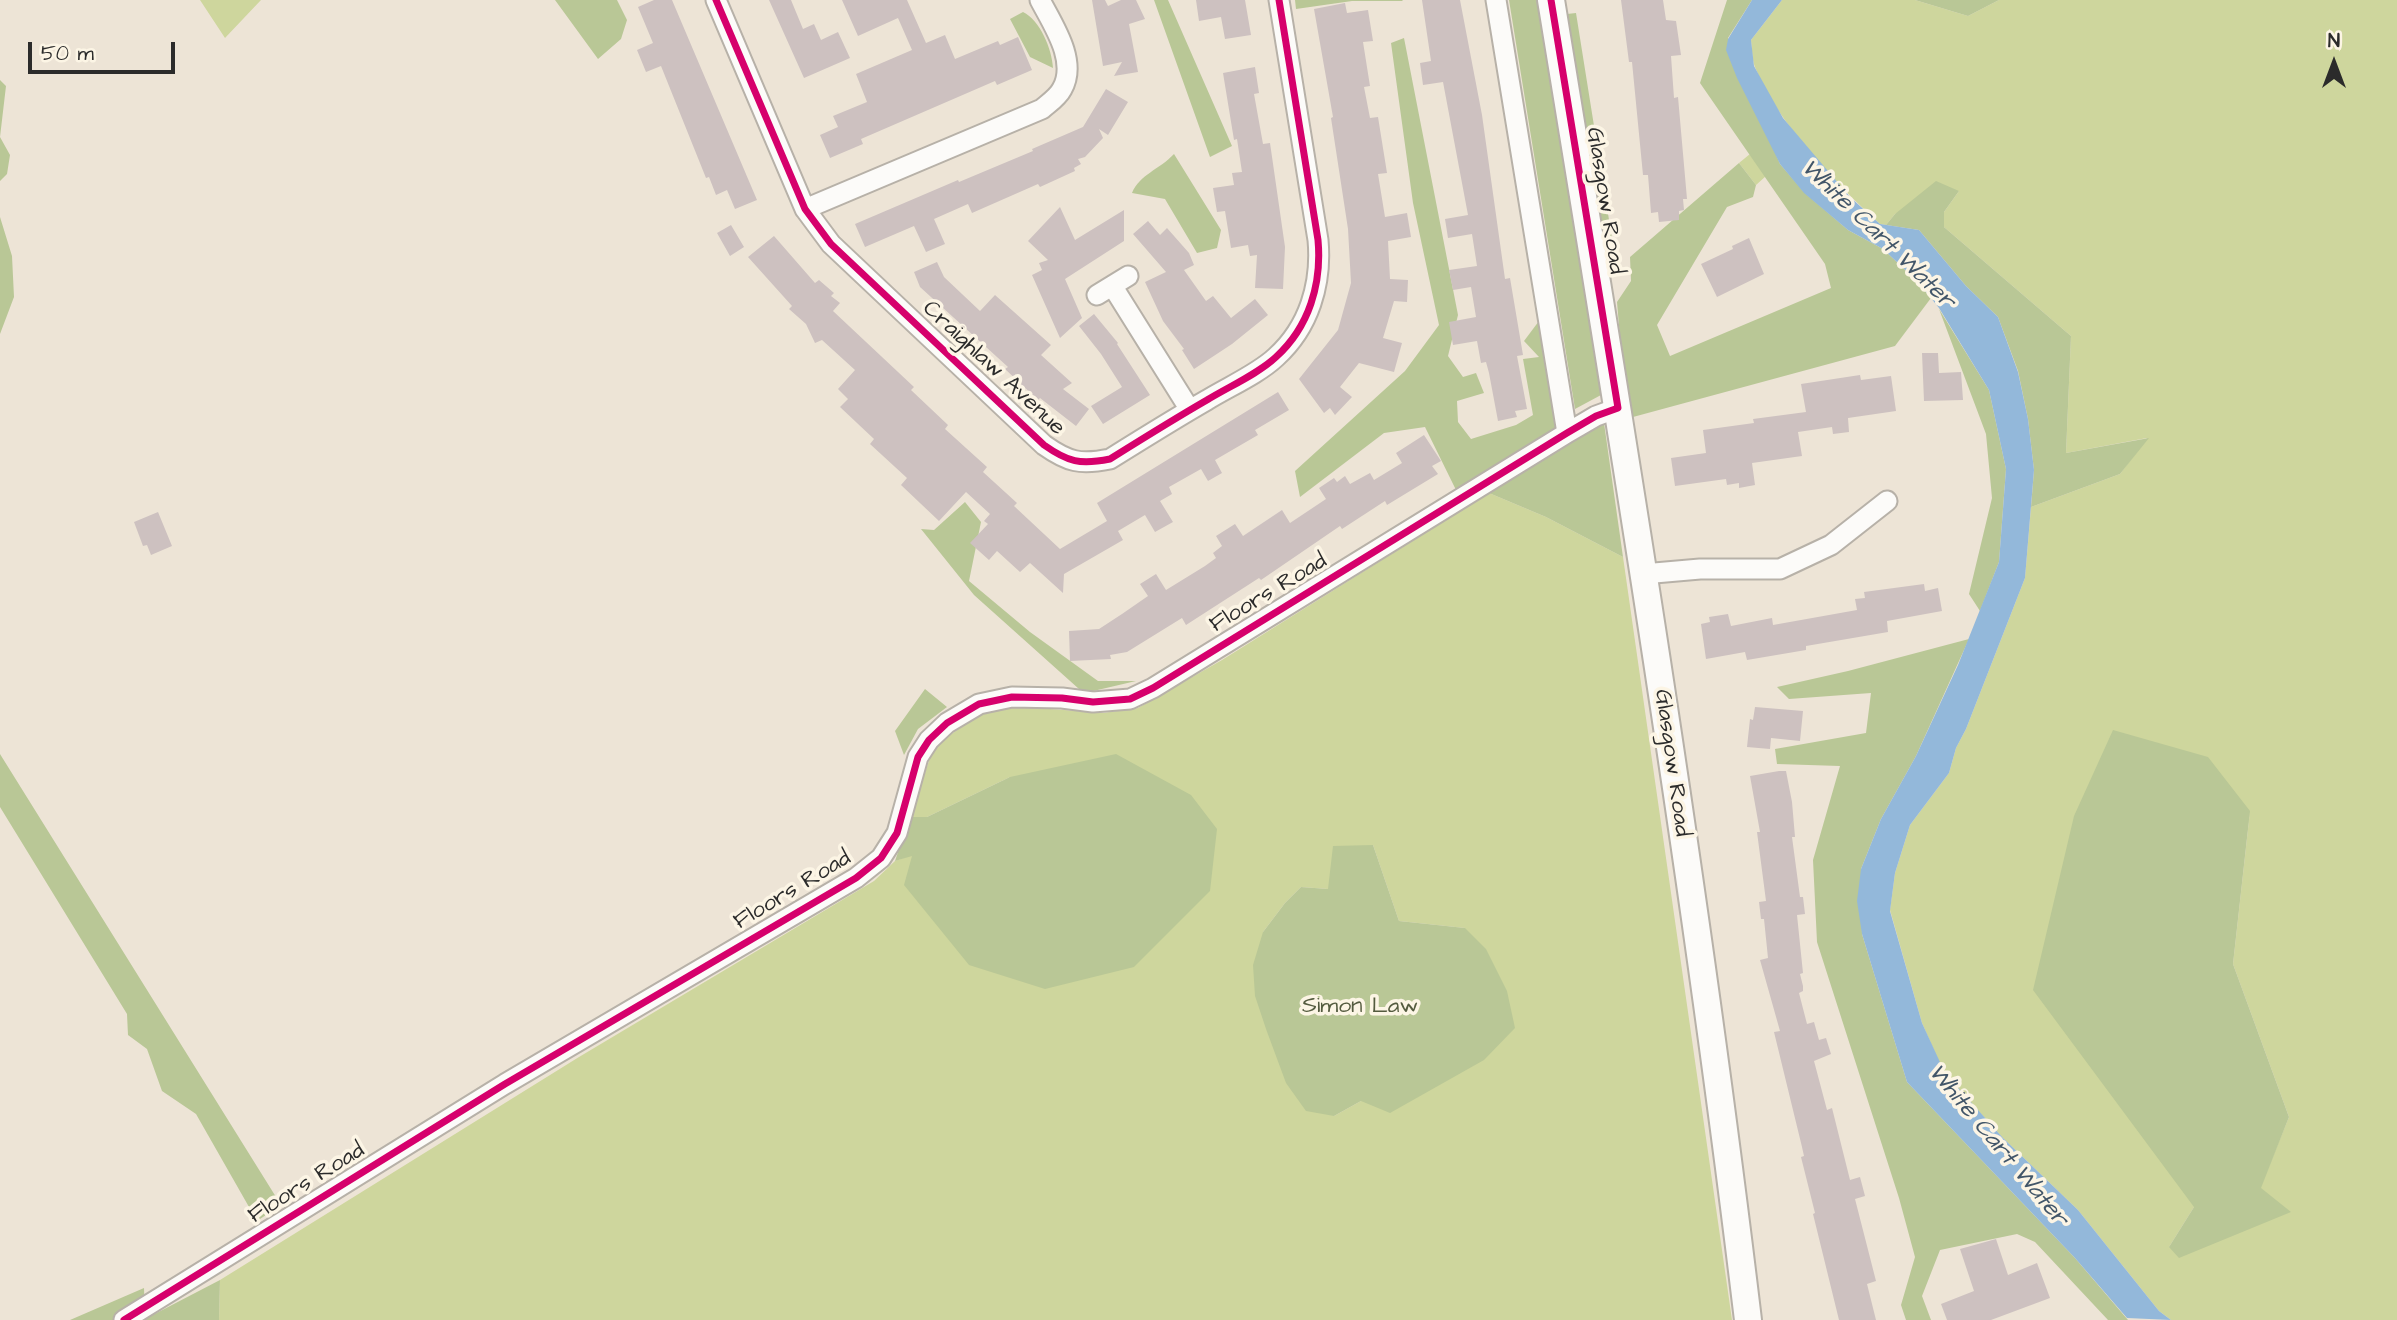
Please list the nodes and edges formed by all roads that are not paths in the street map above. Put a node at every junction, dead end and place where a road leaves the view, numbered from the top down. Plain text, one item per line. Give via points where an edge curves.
1 (716, 0) edge
2 (1040, 0) edge
3 (1279, 0) edge
4 (1496, 0) edge
5 (1551, 0) edge
6 (805, 209) junction
7 (1113, 286) dead end
8 (1618, 408) junction
9 (1190, 410) junction
10 (1567, 433) junction
11 (1887, 501) dead end
12 (1643, 574) junction
13 (124, 1320) edge
14 (1748, 1320) edge

1 - 6 street, Craighlaw Avenue
2 - 6 street via 1063,47 1068,76 1061,92 1042,109
3 - 9 street, Craighlaw Avenue via 1318,240 1316,290 1300,328 1274,359
4 - 10 street
5 - 8 main road, Glasgow Road
6 - 9 street, Craighlaw Avenue via 831,244 1059,456 1074,462 1110,459
7 - 9 street
8 - 10 street, Floors Road
8 - 12 main road, Glasgow Road
10 - 13 street, Floors Road via 1130,699 1093,702 1012,697 979,704 947,723 918,757 897,833 881,858 856,878 505,1084
11 - 12 street via 1830,545 1780,569
12 - 14 main road, Glasgow Road

